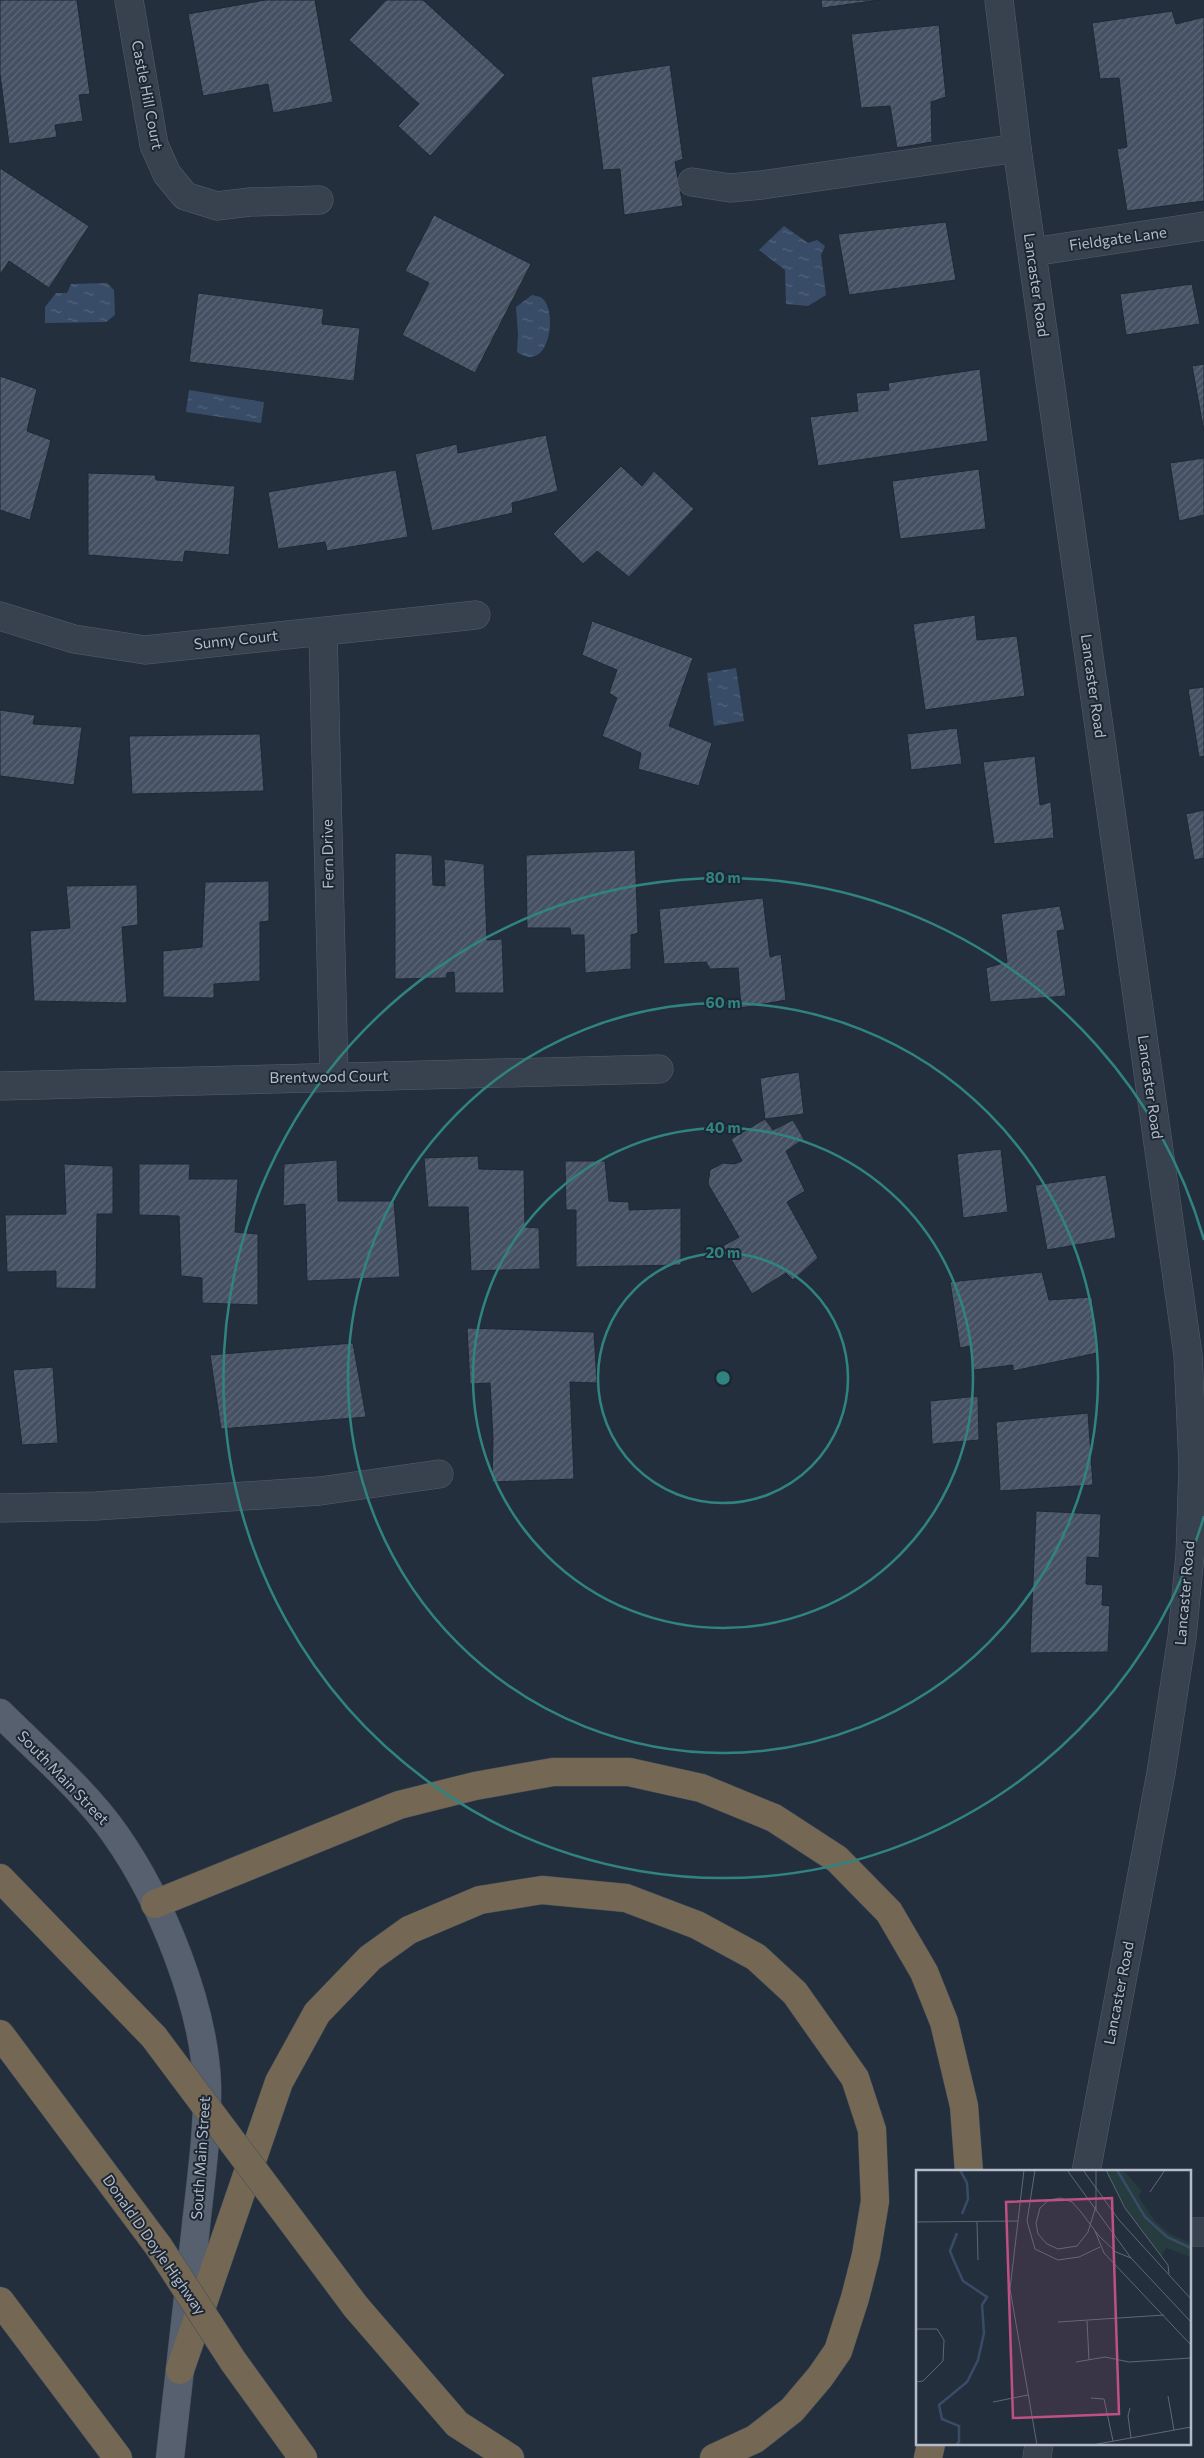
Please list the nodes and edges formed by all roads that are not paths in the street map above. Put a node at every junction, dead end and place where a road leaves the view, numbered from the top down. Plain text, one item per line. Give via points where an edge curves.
1 (128, 0) edge
2 (999, 0) edge
3 (1017, 148) junction
4 (692, 182) dead end
5 (319, 200) dead end
6 (1204, 226) edge
7 (1032, 252) junction
8 (476, 615) dead end
9 (0, 616) edge
10 (323, 632) junction
11 (659, 1069) dead end
12 (334, 1076) junction
13 (0, 1086) edge
14 (439, 1474) dead end
15 (0, 1508) edge
16 (0, 1713) edge
17 (0, 1878) edge
18 (154, 1904) junction
19 (0, 2034) edge
20 (968, 2170) edge
21 (1086, 2170) edge
22 (0, 2301) edge
23 (180, 2370) junction
24 (118, 2458) edge
25 (170, 2458) edge
26 (303, 2458) edge
27 (510, 2458) edge
28 (714, 2458) edge

1 - 5 street, Castle Hill Court via 154,145 166,174 185,196 216,206
2 - 3 street, Lancaster Road
3 - 4 street via 762,185 730,188
3 - 7 street, Lancaster Road
6 - 7 street, Fieldgate Lane
7 - 21 street, Lancaster Road via 1188,1354 1193,1466 1190,1554 1182,1637 1161,1773
8 - 10 street, Sunny Court
9 - 10 street, Sunny Court via 74,639 145,650
10 - 12 street, Fern Drive
11 - 12 street, Brentwood Court
12 - 13 street, Brentwood Court
14 - 15 street via 320,1492 96,1506
16 - 18 main road, South Main Street via 114,1832
17 - 27 highway, bridge via 154,2037 356,2307 457,2424
18 - 20 highway via 399,1805 476,1786 553,1772 629,1772 701,1788 774,1818 837,1859 889,1912 924,1972 944,2022 964,2106
18 - 23 main road, South Main Street via 180,1965 200,2029 206,2084 205,2144
19 - 26 highway, Donald D Doyle Highway, bridge via 158,2247 233,2361
22 - 24 highway
23 - 25 main road, South Main Street
23 - 28 highway via 279,2082 317,2013 370,1958 409,1930 480,1900 542,1890 626,1898 697,1925 756,1957 795,1993 855,2078 872,2130 875,2201 866,2255 838,2351 792,2410 755,2439

